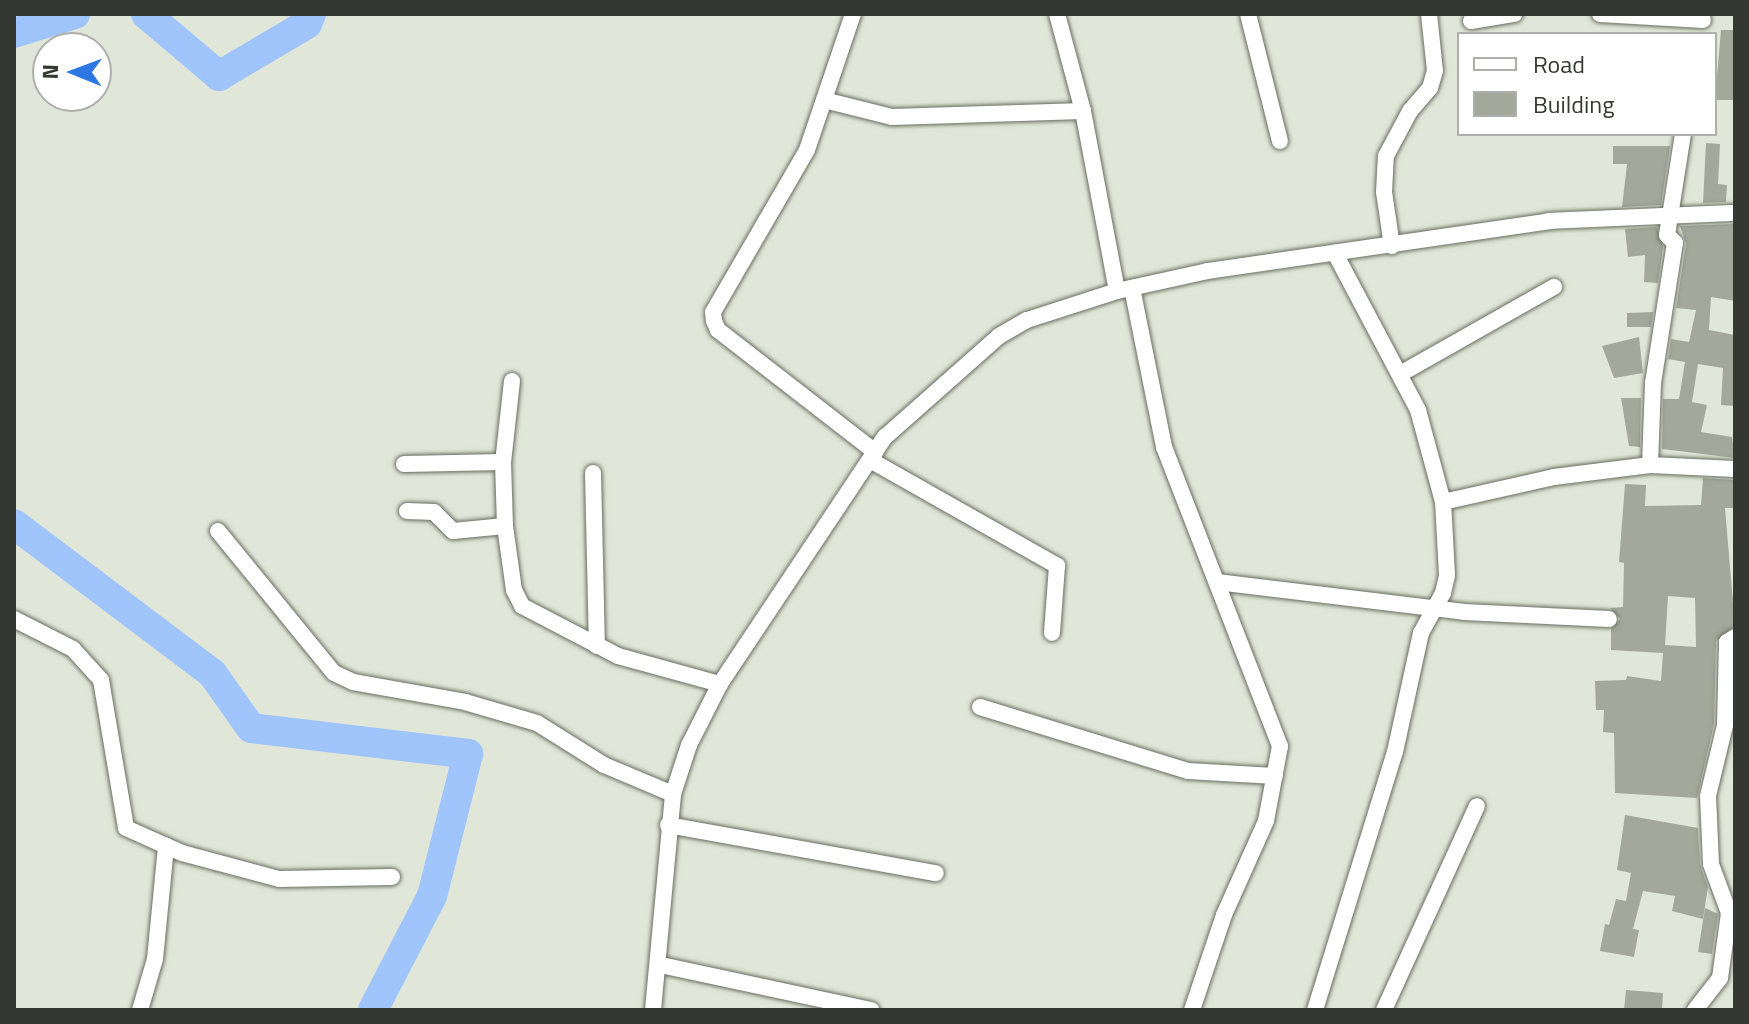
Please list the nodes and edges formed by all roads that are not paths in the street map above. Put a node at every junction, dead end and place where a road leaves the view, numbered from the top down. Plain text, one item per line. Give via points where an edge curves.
1 (1057, 14) edge
2 (1248, 14) edge
3 (1429, 14) edge
4 (1514, 14) edge
5 (1600, 14) edge
6 (847, 16) edge
7 (1471, 21) dead end
8 (1702, 23) edge
9 (824, 100) junction
10 (1083, 111) junction
11 (1683, 136) edge
12 (1280, 141) dead end
13 (1735, 213) edge
14 (1670, 215) junction
15 (1392, 246) junction
16 (1335, 253) junction
17 (1554, 287) dead end
18 (1125, 289) junction
19 (1400, 374) junction
20 (512, 381) dead end
21 (872, 456) junction
22 (503, 462) junction
23 (404, 464) dead end
24 (1650, 465) junction
25 (1735, 469) edge
26 (593, 473) dead end
27 (1443, 502) junction
28 (407, 511) dead end
29 (505, 526) junction
30 (218, 531) dead end
31 (1217, 582) junction
32 (1435, 605) junction
33 (14, 619) edge
34 (1609, 619) dead end
35 (1052, 633) dead end
36 (1735, 637) edge
37 (597, 646) junction
38 (720, 684) junction
39 (980, 707) dead end
40 (1730, 725) edge
41 (1275, 776) junction
42 (673, 794) junction
43 (1477, 806) dead end
44 (668, 825) junction
45 (166, 846) junction
46 (936, 873) dead end
47 (392, 877) dead end
48 (661, 965) junction
49 (1316, 1007) edge
50 (140, 1010) edge
51 (653, 1010) edge
52 (871, 1010) edge
53 (1192, 1010) edge
54 (1333, 1010) edge
55 (1384, 1010) edge
56 (1695, 1010) edge

1 - 10 street
2 - 12 street
3 - 15 street via 1435,71 1430,88 1410,111 1386,156 1384,192
4 - 7 street
5 - 8 street
6 - 9 street
9 - 10 street via 901,118
9 - 21 street via 807,150 713,312 714,321 718,330
10 - 18 street
11 - 14 street
13 - 14 street
14 - 15 street via 1549,221
14 - 24 street via 1667,235 1675,243 1653,383
15 - 16 street
16 - 18 street
16 - 19 street
17 - 19 street
18 - 21 street via 1027,320 999,336 939,384
18 - 31 street via 1164,447
19 - 27 street via 1418,410
20 - 22 street
21 - 35 street via 1057,566
21 - 38 street
22 - 23 street
22 - 29 street
24 - 25 street
24 - 27 street via 1554,477
26 - 37 street
27 - 32 street via 1447,575
28 - 29 street via 434,512 453,531
29 - 37 street via 514,590 522,606
30 - 42 street via 334,673 353,682 465,702 537,723 604,765
31 - 32 street
31 - 41 street via 1278,734
32 - 34 street via 1464,612
32 - 49 street via 1421,633 1395,752
33 - 45 street via 73,649 94,668 105,692 109,746 126,828
36 - 40 street via 1727,642
37 - 38 street
38 - 42 street via 689,745
39 - 41 street via 1188,771
40 - 56 street via 1708,796 1711,864 1729,913 1720,978
41 - 53 street via 1266,821 1224,915
42 - 44 street
43 - 55 street
44 - 46 street
44 - 48 street
45 - 47 street via 279,879
45 - 50 street via 155,959
48 - 51 street
48 - 52 street
49 - 54 street

